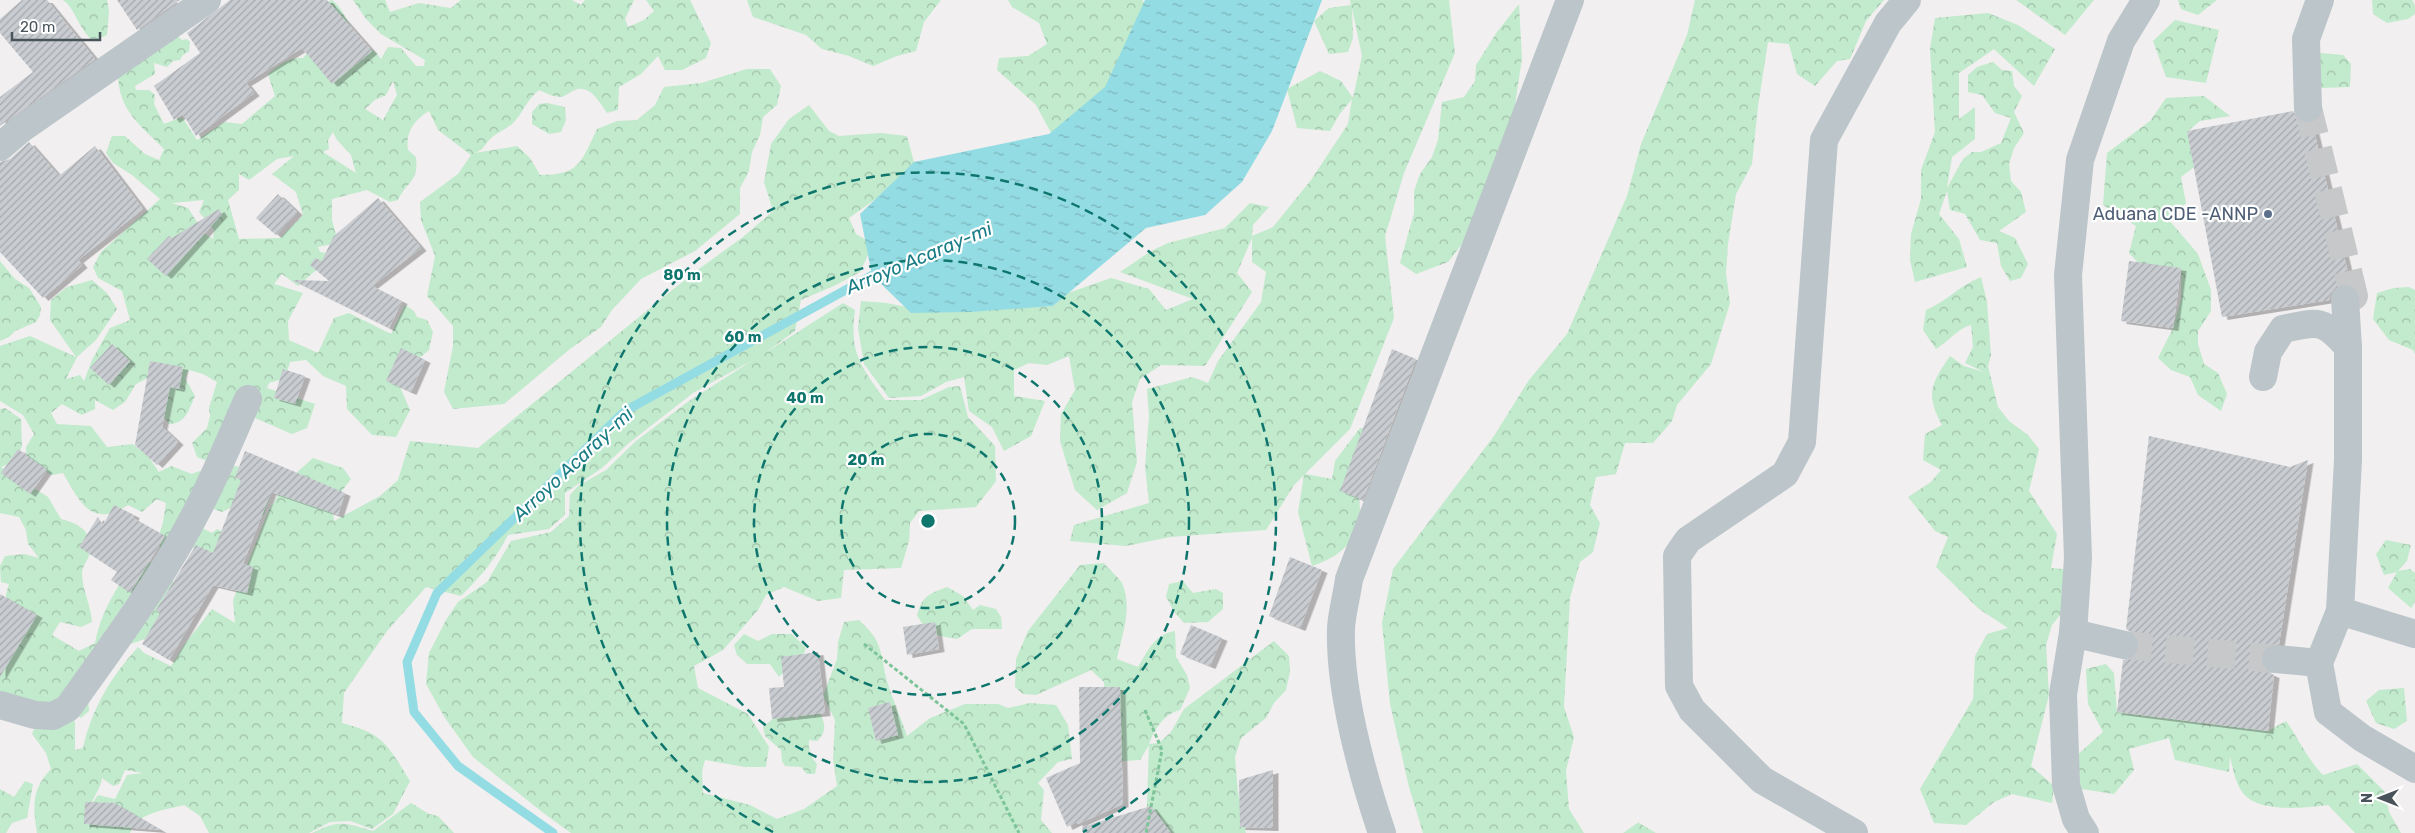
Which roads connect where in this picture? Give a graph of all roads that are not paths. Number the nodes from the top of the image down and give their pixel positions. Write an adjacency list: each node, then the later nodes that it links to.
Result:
1 (207, 0): 7 (street)
2 (1570, 0): 20 (street)
3 (1907, 0): 21 (street)
4 (2146, 0): 13 (street)
5 (2320, 0): 6 (street)
6 (2308, 108)
7 (0, 147)
8 (2345, 299): 9 (street)
9 (2348, 347): 10 (street); 12 (street)
10 (2263, 377)
11 (248, 399): 18 (street)
12 (2340, 611): 14 (street); 17 (street)
13 (2073, 633): 15 (street); 22 (street)
14 (2415, 634)
15 (2124, 645)
16 (2276, 659): 17 (street)
17 (2319, 663): 19 (street)
18 (0, 705)
19 (2415, 769)
20 (1382, 833)
21 (1854, 833)
22 (2085, 833)

